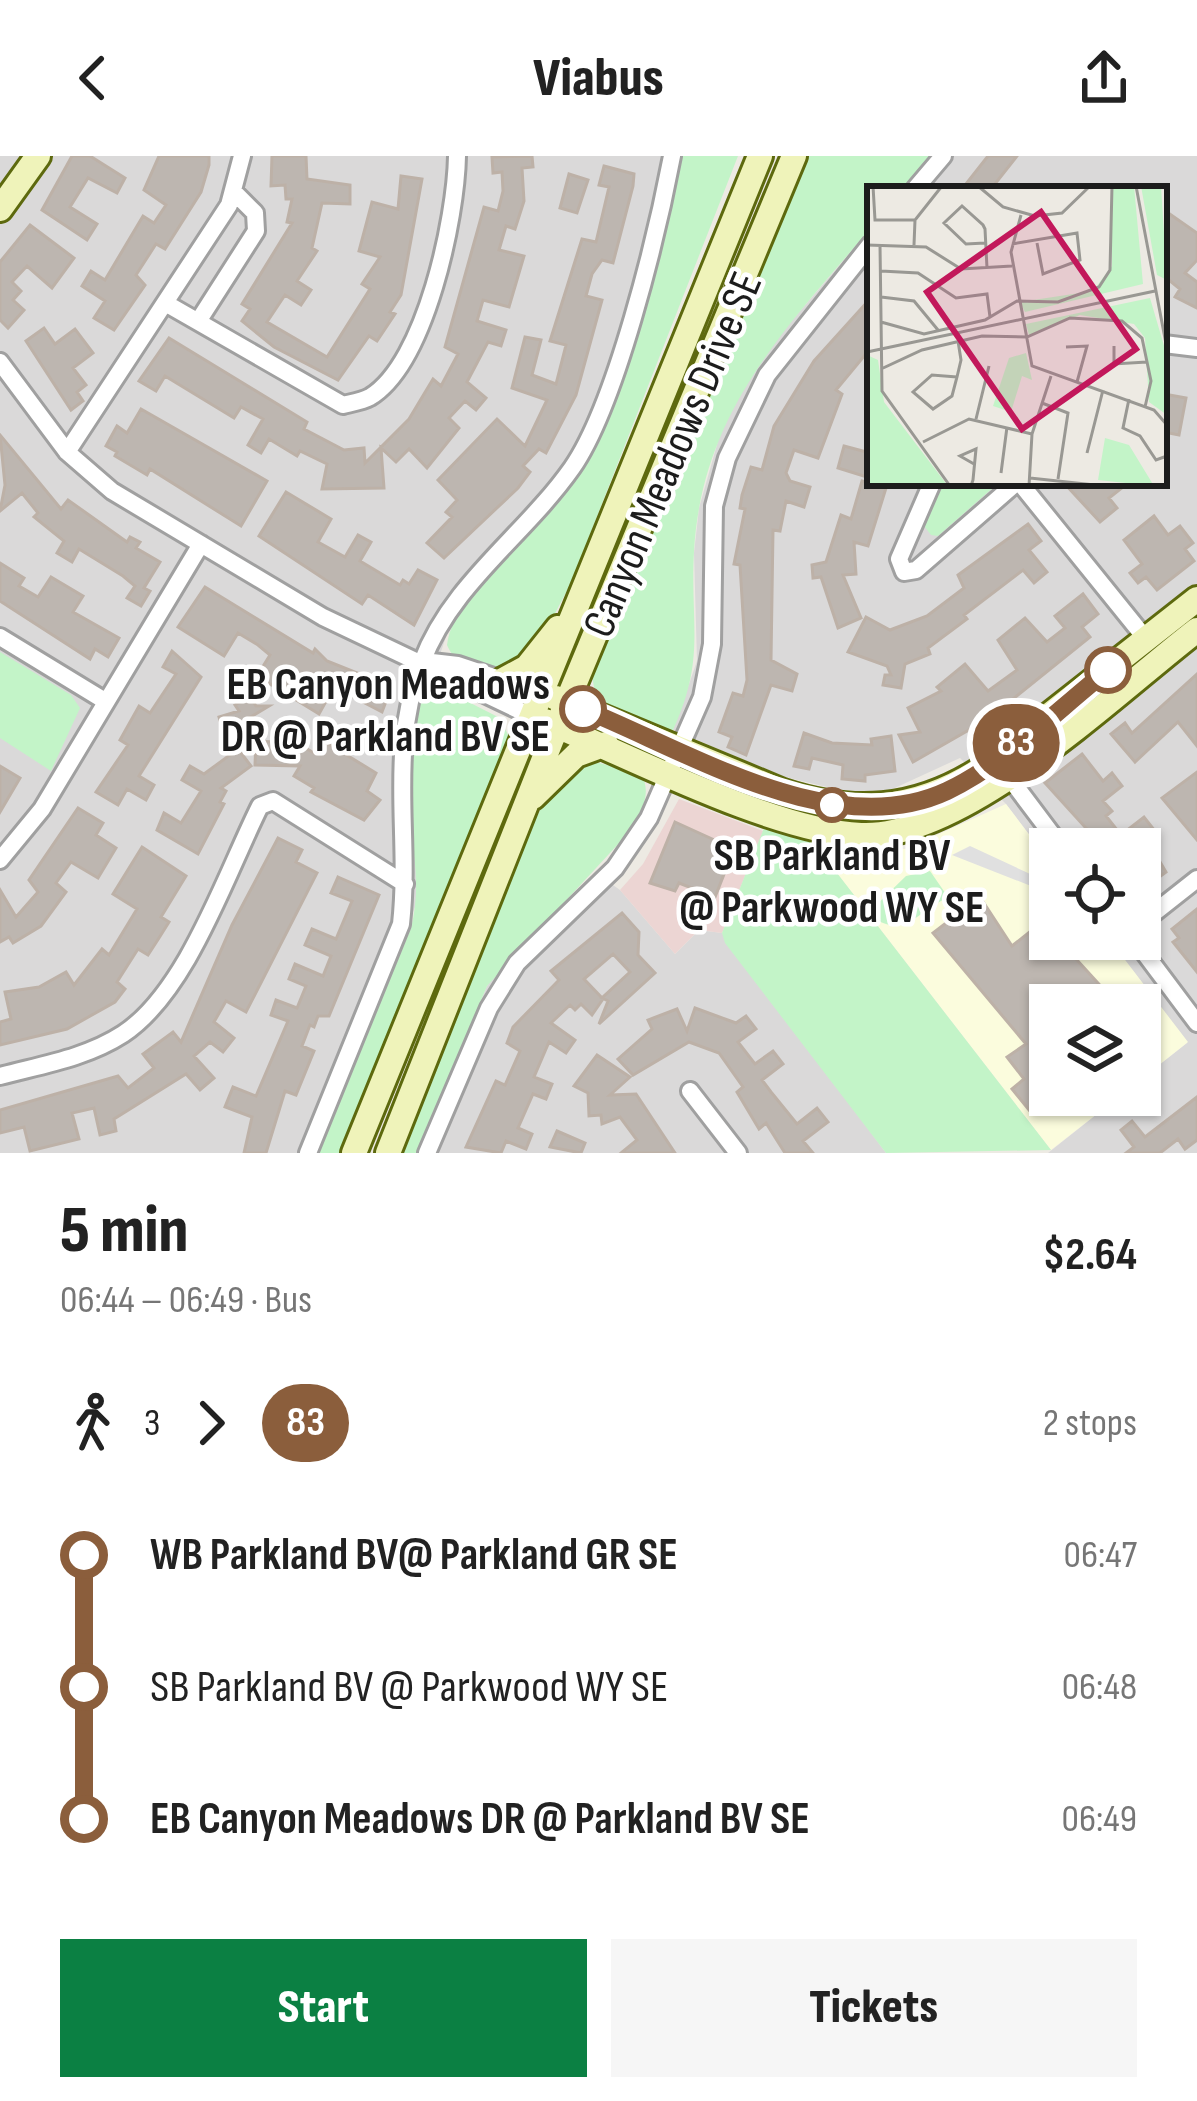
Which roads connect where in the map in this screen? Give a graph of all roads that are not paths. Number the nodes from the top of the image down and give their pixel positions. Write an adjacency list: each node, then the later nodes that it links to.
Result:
1 (38, 156): 10 (main road)
2 (242, 156): 9 (street)
3 (457, 156): 13 (street)
4 (672, 156): 27 (street)
5 (760, 156): 22 (main road, Canyon Meadows Drive SE)
6 (794, 156): 31 (main road, Canyon Meadows Drive SE)
7 (943, 156): 8 (street)
8 (918, 186)
9 (233, 191): 12 (street); 13 (street)
10 (0, 209)
11 (867, 249): 33 (street)
12 (167, 304): 13 (street); 17 (street)
13 (199, 320)
14 (1167, 344): 15 (street)
15 (1197, 348)
16 (0, 362): 17 (street)
17 (68, 452): 21 (street)
18 (931, 486): 19 (street)
19 (1014, 486)
20 (1020, 486): 26 (street)
21 (202, 544): 27 (street); 29 (street)
22 (586, 586): 28 (main road); 30 (main road, Canyon Meadows Drive SE)
23 (1197, 599): 26 (main road)
24 (1197, 630): 34 (main road)
25 (0, 637): 29 (street)
26 (1146, 640): 34 (main road)
27 (422, 661): 28 (street); 30 (street); 42 (street)
28 (503, 680): 30 (street)
29 (105, 701): 40 (street)
30 (536, 704): 31 (main road); 49 (main road, Canyon Meadows Drive SE)
31 (562, 714): 32 (main road); 33 (main road); 37 (main road, Canyon Meadows Drive SE)
32 (606, 744): 35 (main road); 37 (main road)
33 (681, 748): 35 (street); 36 (main road)
34 (1002, 768): 36 (main road); 38 (main road); 39 (street)
35 (670, 774): 38 (main road); 51 (street)
36 (913, 801): 38 (main road)
37 (527, 803): 50 (main road, Canyon Meadows Drive SE)
38 (918, 827)
39 (1047, 828)
40 (0, 860)
41 (1197, 879): 43 (street)
42 (405, 884): 46 (street); 48 (street)
43 (1161, 907)
44 (1150, 960): 45 (street)
45 (1197, 1023)
46 (0, 1076)
47 (690, 1091): 52 (street)
48 (308, 1153)
49 (354, 1153)
50 (388, 1153)
51 (427, 1153)
52 (738, 1153)

